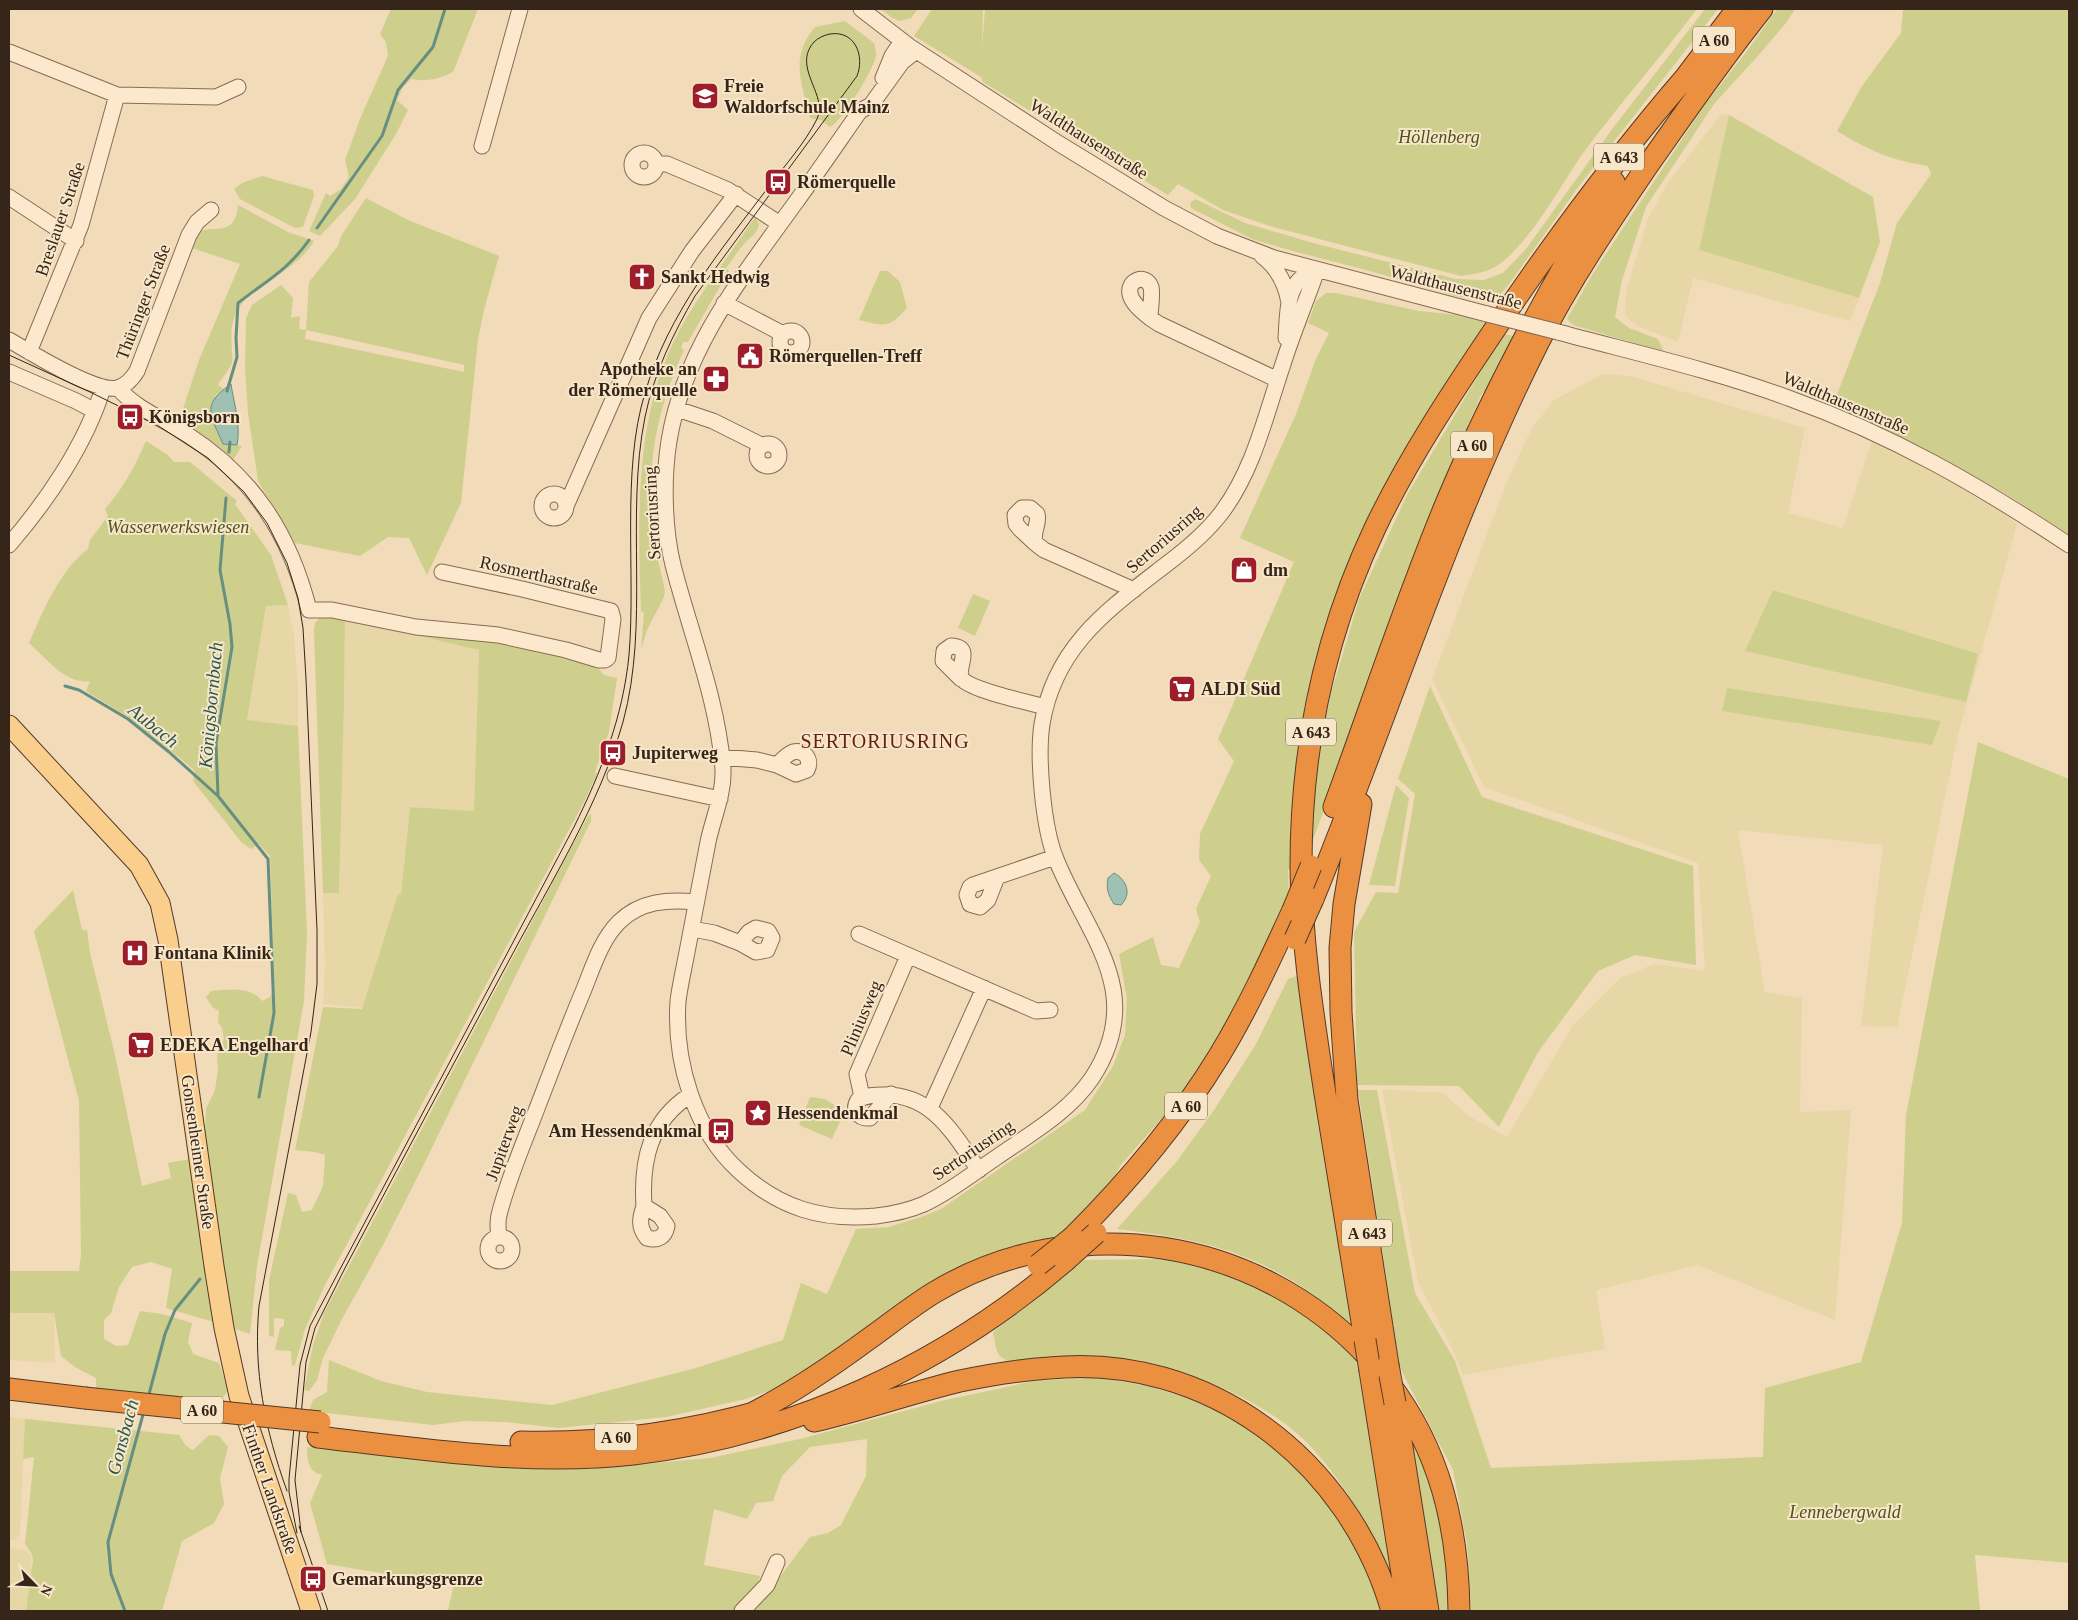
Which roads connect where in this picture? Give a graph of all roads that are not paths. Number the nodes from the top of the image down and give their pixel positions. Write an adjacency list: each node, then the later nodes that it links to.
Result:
1 (520, 9): 12 (street)
2 (861, 9): 5 (street, Waldthausenstraße)
3 (1738, 9): 8 (highway, A 60)
4 (1762, 9): 42 (highway, A 60)
5 (902, 41): 6 (street, Waldthausenstraße); 11 (street, Sertoriusring)
6 (916, 51): 11 (street, Sertoriusring); 19 (street, Waldthausenstraße)
7 (9, 52): 10 (street)
8 (1690, 72): 64 (highway, A 643, bridge); 69 (highway, A 60, bridge)
9 (238, 88): 10 (street)
10 (118, 95): 18 (street, Breslauer Straße)
11 (871, 105): 17 (street, Sertoriusring)
12 (482, 146)
13 (656, 164): 14 (street)
14 (736, 194): 17 (street); 34 (street)
15 (9, 197): 18 (street)
16 (211, 210): 30 (street, Thüringer Straße)
17 (780, 224): 21 (street, Sertoriusring)
18 (76, 240): 26 (street, Breslauer Straße)
19 (1257, 252): 20 (street, Waldthausenstraße); 22 (street, Sertoriusring)
20 (1317, 270): 22 (street, Sertoriusring); 27 (street, Sertoriusring); 37 (street, Waldthausenstraße, bridge)
21 (724, 303): 24 (street); 32 (street, Sertoriusring)
22 (1289, 303): 27 (street, Sertoriusring)
23 (1150, 318): 29 (street)
24 (784, 334)
25 (9, 340): 26 (street)
26 (29, 352): 30 (street)
27 (1284, 359): 29 (street, Sertoriusring)
28 (9, 372): 31 (street)
29 (1278, 380): 39 (street, Sertoriusring)
30 (110, 388): 31 (street, Thüringer Straße); 38 (street, Rosmerthastraße)
31 (93, 410): 36 (street, Thüringer Straße)
32 (677, 410): 33 (street); 44 (street, Sertoriusring)
33 (761, 445)
34 (566, 506)
35 (1035, 543): 39 (street, Sertoriusring)
36 (9, 545)
37 (2069, 545)
38 (442, 572)
39 (1134, 590): 41 (street, Sertoriusring)
40 (961, 679): 41 (street)
41 (1045, 707): 48 (street, Sertoriusring)
42 (1387, 710): 64 (highway, A 643); 71 (highway, A 60, bridge)
43 (9, 725): 66 (main road, Gonsenheimer Straße)
44 (721, 757): 45 (street); 47 (street, Sertoriusring)
45 (777, 765)
46 (616, 776): 47 (street)
47 (720, 799): 50 (street, Sertoriusring)
48 (1055, 857): 49 (street); 61 (street, Sertoriusring)
49 (997, 877)
50 (696, 902): 51 (street, Sertoriusring); 63 (street, Jupiterweg)
51 (692, 928): 53 (street); 58 (street, Sertoriusring)
52 (859, 934): 54 (street)
53 (740, 943)
54 (908, 956): 55 (street); 59 (street, Pliniusweg)
55 (984, 988): 56 (street); 60 (street)
56 (1050, 1010)
57 (892, 1094): 59 (street); 59 (street, Pliniusweg); 60 (street)
58 (690, 1095): 61 (street, Sertoriusring); 62 (street)
59 (862, 1097)
60 (930, 1108): 61 (street)
61 (979, 1170)
62 (644, 1206)
63 (499, 1237)
64 (1379, 1368): 76 (highway, A 643); 77 (highway, A 643, bridge)
65 (9, 1389): 68 (highway, A 60)
66 (239, 1396): 73 (main road, Finther Landstraße)
67 (9, 1403): 68 (highway, A 60)
68 (85, 1404): 70 (highway, A 60)
69 (752, 1413): 70 (highway, A 60); 78 (highway)
70 (319, 1429): 71 (highway, A 60)
71 (737, 1434): 75 (highway)
72 (777, 1562): 74 (street)
73 (312, 1611)
74 (742, 1611)
75 (1392, 1611)
76 (1408, 1611)
77 (1428, 1611)
78 (1458, 1611)

